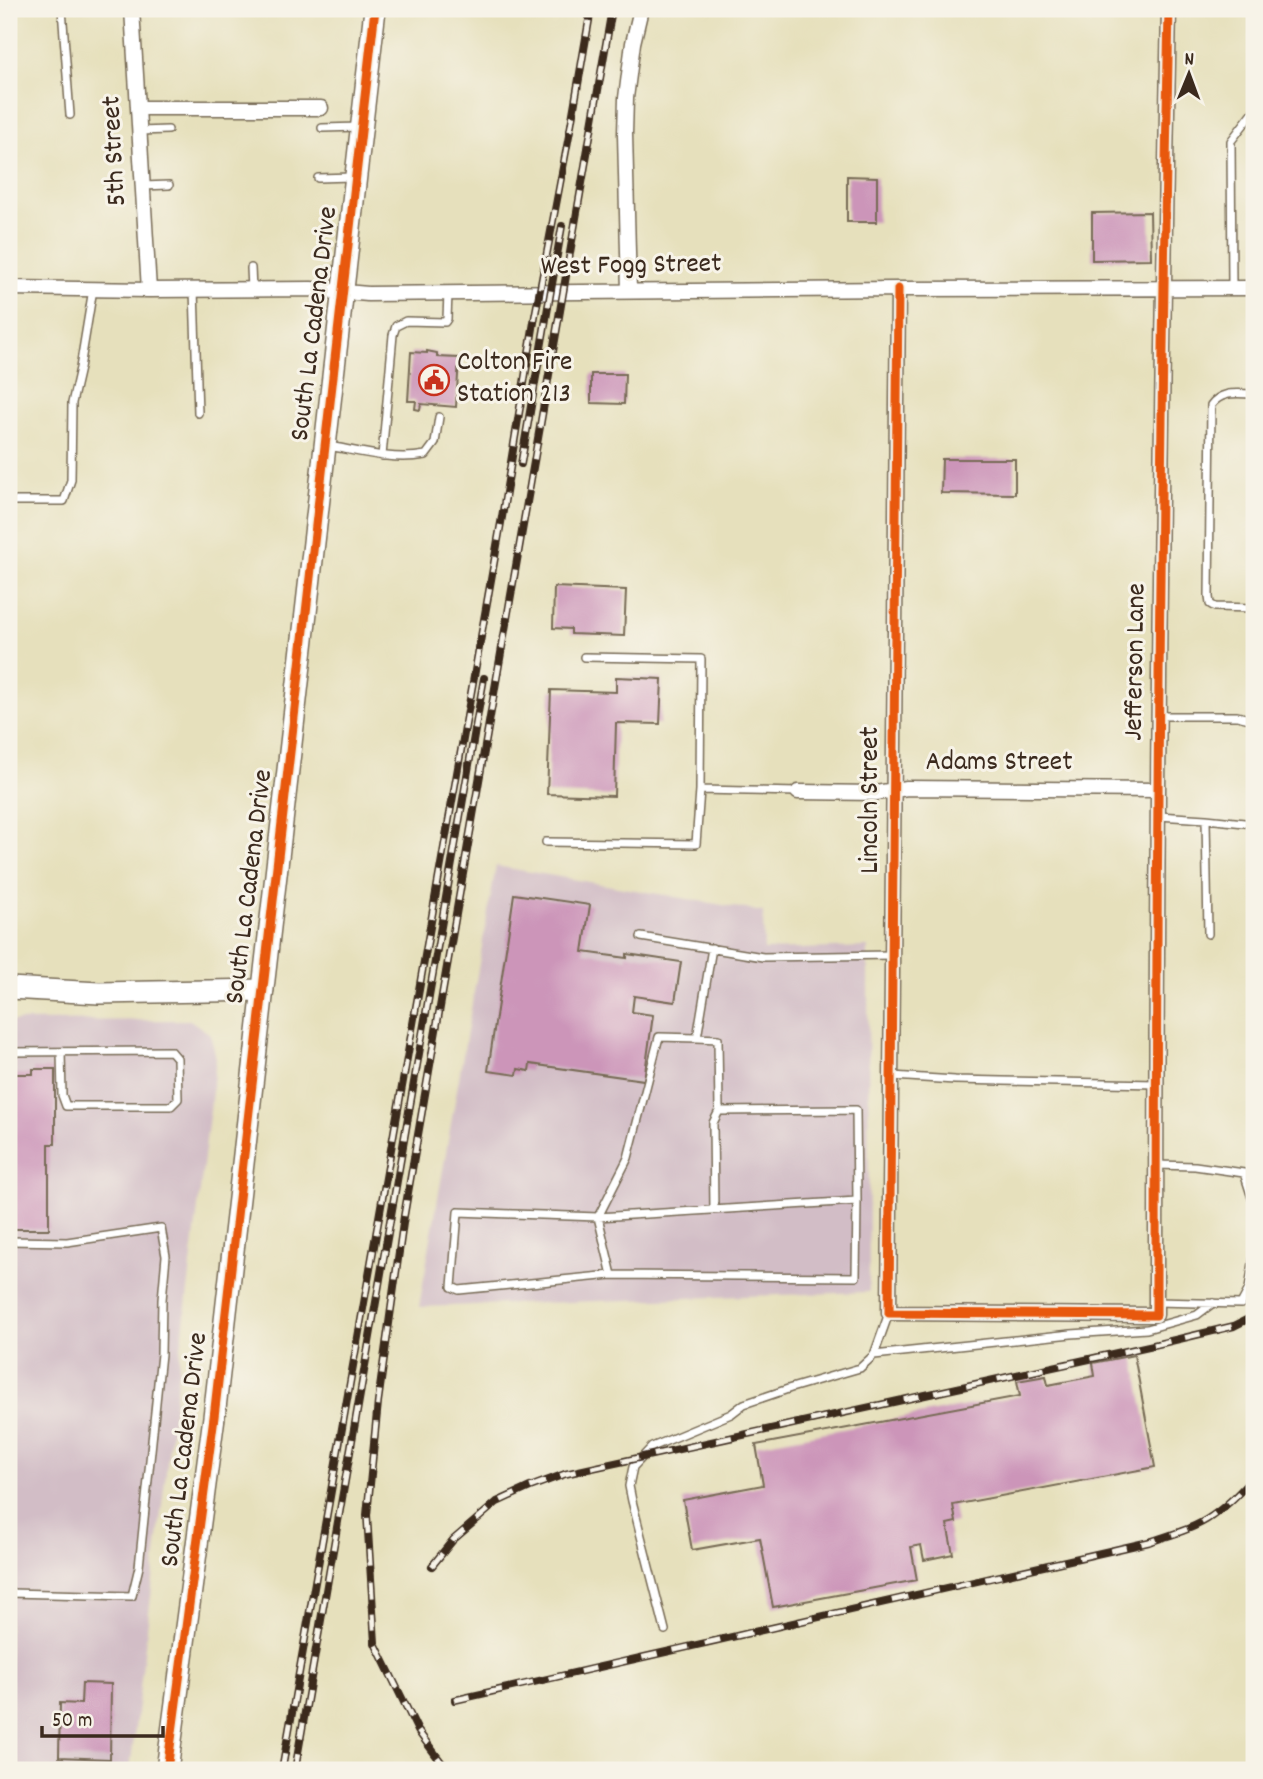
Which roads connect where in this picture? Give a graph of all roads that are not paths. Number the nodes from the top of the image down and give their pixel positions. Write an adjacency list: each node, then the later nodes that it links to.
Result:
1 (62, 9): 9 (lane)
2 (132, 9): 6 (street, 5th Street)
3 (375, 9): 10 (main road, South La Cadena Drive)
4 (641, 9): 29 (street)
5 (1168, 9): 20 (street, Jefferson Lane)
6 (138, 108): 7 (street); 13 (street, 5th Street)
7 (321, 108)
8 (1254, 111): 21 (lane)
9 (70, 115)
10 (361, 127): 11 (lane); 14 (main road, South La Cadena Drive)
11 (322, 128)
12 (168, 130): 13 (lane)
13 (140, 131): 17 (street, 5th Street)
14 (356, 177): 15 (lane); 28 (main road, South La Cadena Drive)
15 (318, 178)
16 (169, 185): 17 (lane)
17 (143, 186): 26 (street, 5th Street)
18 (251, 268): 24 (lane)
19 (9, 288): 23 (street, West Fogg Street)
20 (1163, 288): 21 (street, West Fogg Street); 25 (street, West Fogg Street); 39 (street, Jefferson Lane)
21 (1232, 288): 22 (street, West Fogg Street)
22 (1254, 288)
23 (93, 289): 26 (street, West Fogg Street); 36 (lane)
24 (252, 289): 27 (street, West Fogg Street); 28 (street, West Fogg Street)
25 (898, 289): 29 (street, West Fogg Street); 42 (street, Lincoln Street)
26 (149, 290): 27 (street, West Fogg Street)
27 (194, 290): 32 (lane)
28 (342, 291): 30 (street, West Fogg Street); 34 (main road, South La Cadena Drive)
29 (629, 291): 30 (street, West Fogg Street)
30 (448, 293): 35 (lane)
31 (1254, 394): 37 (lane)
32 (198, 412)
33 (439, 417): 35 (lane)
34 (325, 445): 35 (lane); 54 (main road, South La Cadena Drive)
35 (382, 456)
36 (9, 501)
37 (1254, 608)
38 (584, 657): 41 (lane)
39 (1159, 716): 40 (lane); 43 (street, Jefferson Lane)
40 (1254, 720)
41 (700, 790): 44 (lane); 48 (lane)
42 (895, 790): 43 (street, Adams Street); 44 (street, Adams Street); 52 (street, Lincoln Street)
43 (1158, 790): 45 (street, Jefferson Lane)
44 (798, 792)
45 (1158, 816): 46 (lane); 59 (street, Jefferson Lane)
46 (1206, 819): 47 (lane); 49 (lane)
47 (1254, 824)
48 (546, 842)
49 (1208, 934)
50 (642, 937): 51 (lane)
51 (712, 948): 52 (lane); 55 (lane)
52 (893, 955): 58 (street, Lincoln Street)
53 (9, 988): 54 (main road)
54 (263, 990): 77 (main road, South La Cadena Drive)
55 (696, 1038): 60 (lane); 65 (lane)
56 (9, 1052): 57 (lane)
57 (61, 1052): 57 (lane)
58 (892, 1076): 59 (lane); 73 (street, Lincoln Street)
59 (1157, 1084): 61 (street, Jefferson Lane)
60 (719, 1111): 62 (lane); 64 (lane)
61 (1156, 1165): 63 (lane); 72 (street, Jefferson Lane)
62 (857, 1200): 64 (lane); 68 (lane)
63 (1254, 1204)
64 (714, 1210): 65 (lane)
65 (598, 1217): 68 (lane); 68 (lane)
66 (9, 1241): 75 (lane)
67 (1254, 1257): 71 (lane)
68 (612, 1275)
69 (1254, 1296): 71 (lane)
70 (1213, 1303): 71 (lane); 72 (lane); 74 (lane)
71 (1241, 1304)
72 (1156, 1308): 73 (street)
73 (890, 1312): 74 (lane)
74 (874, 1355): 76 (lane)
75 (9, 1593)
76 (665, 1630)
77 (167, 1770)

